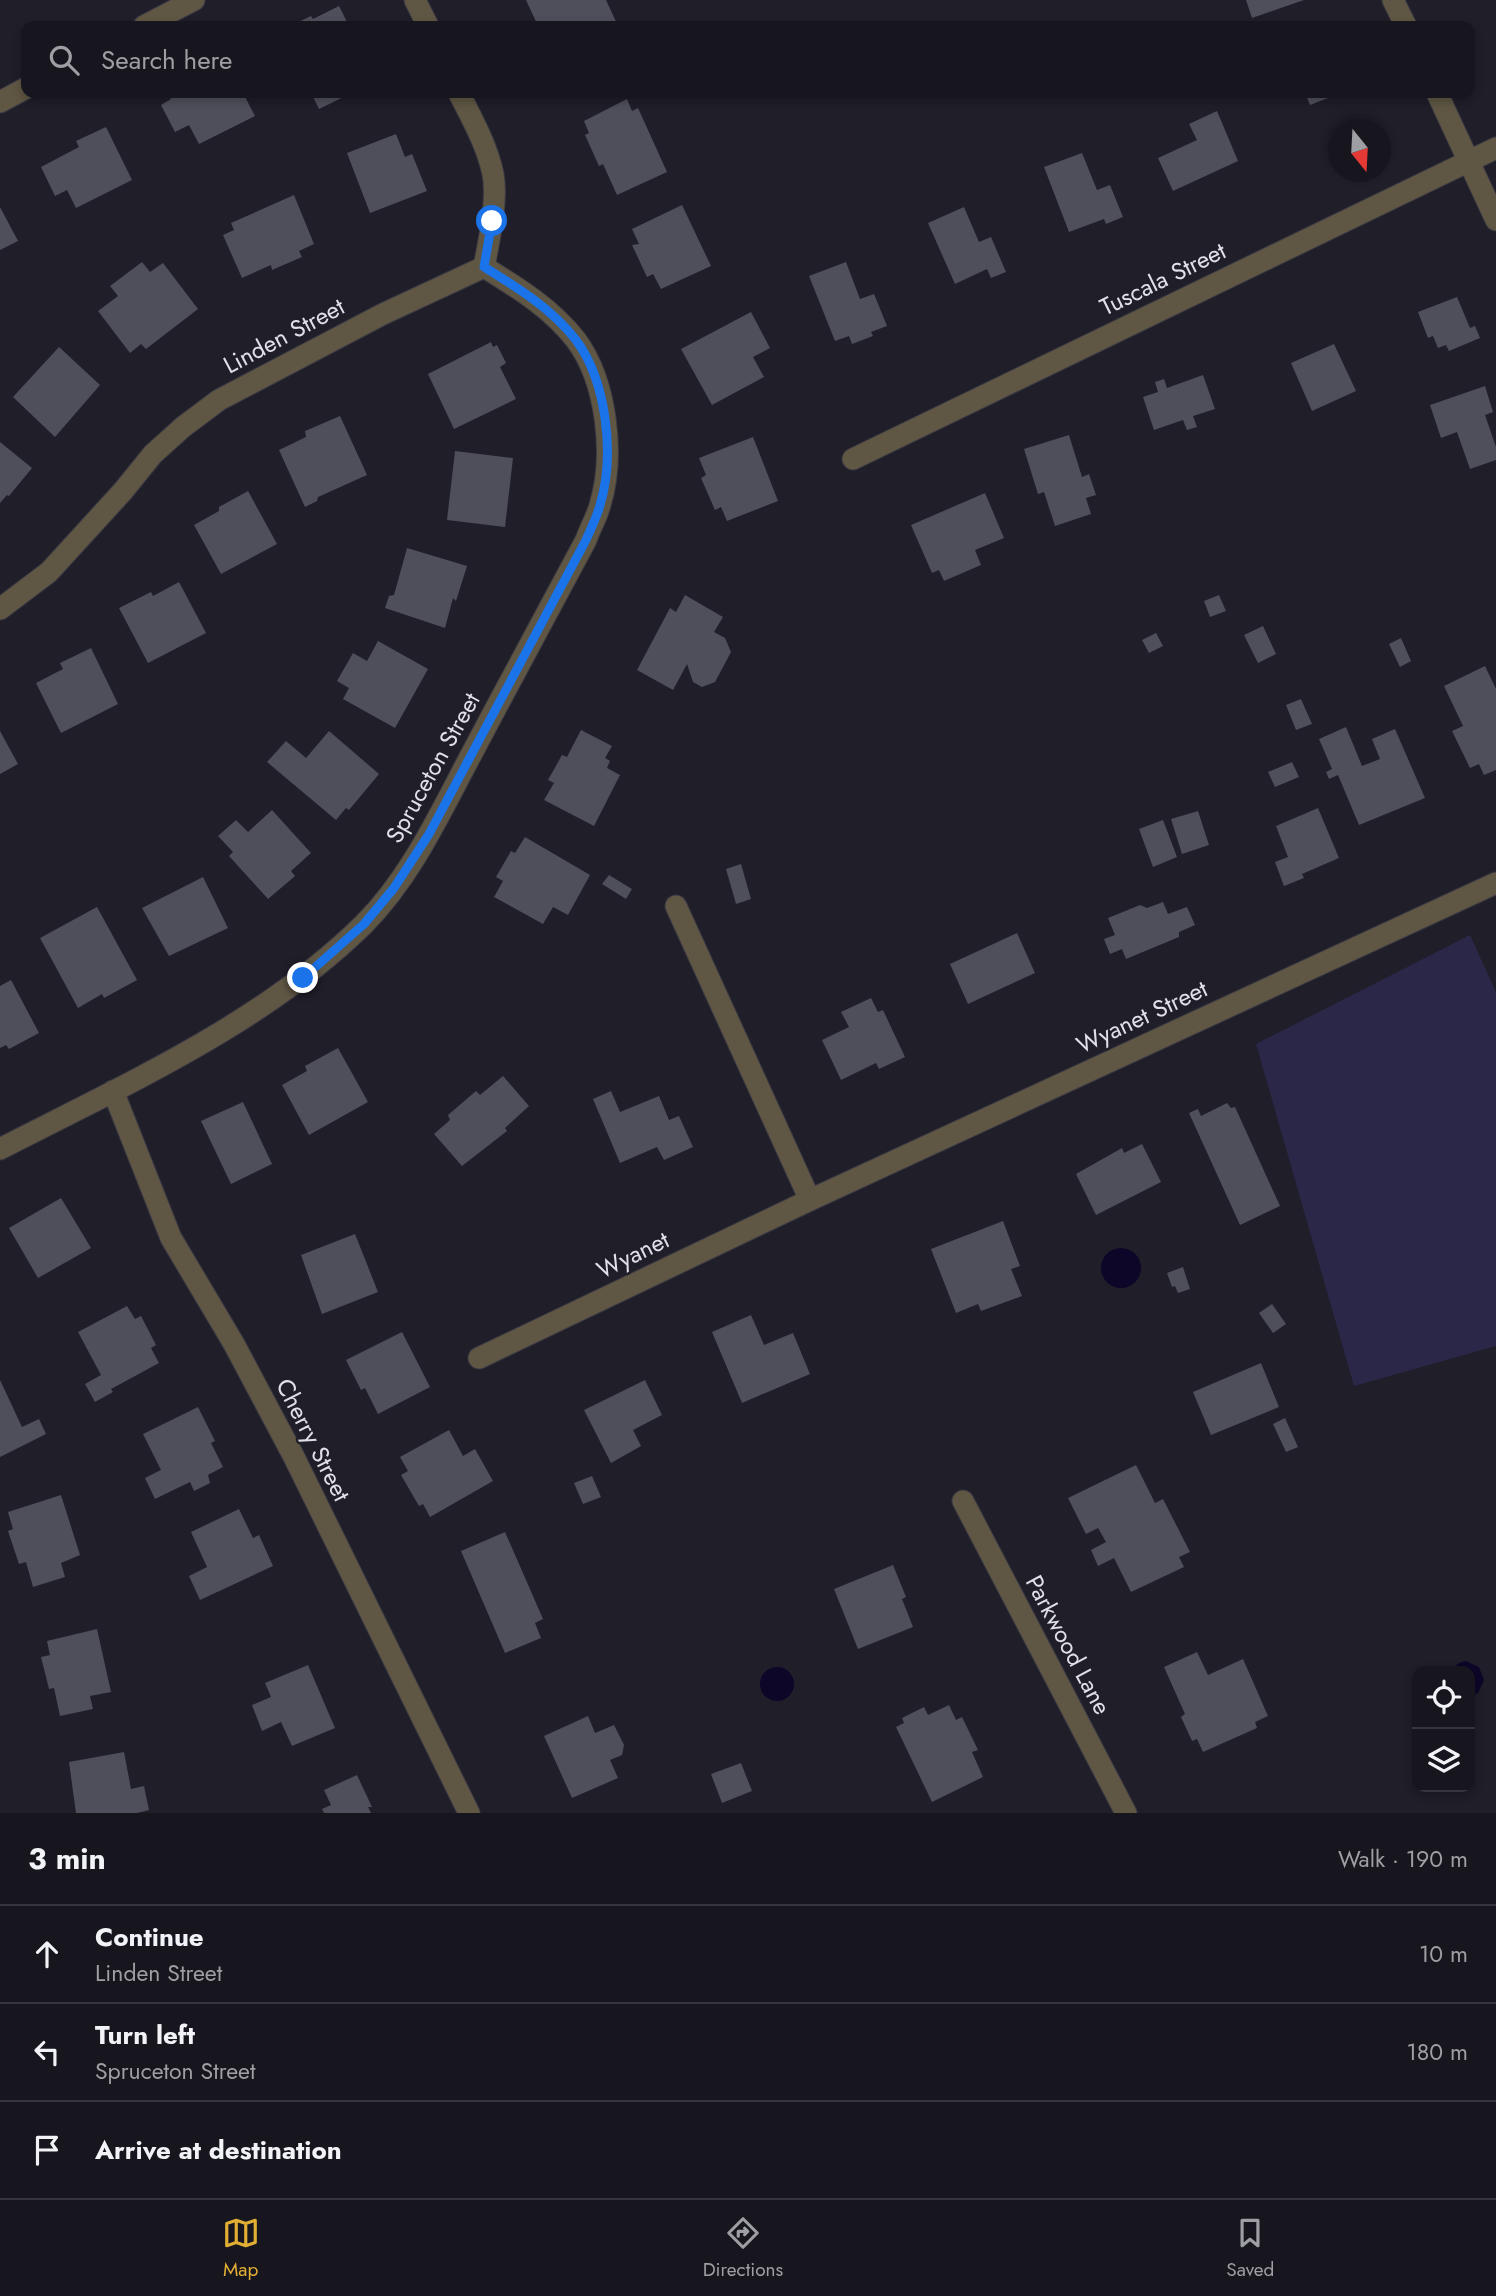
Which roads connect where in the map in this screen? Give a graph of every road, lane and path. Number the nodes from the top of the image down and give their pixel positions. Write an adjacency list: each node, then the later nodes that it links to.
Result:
1 (194, 0): 4 (street)
2 (415, 0): 5 (street)
3 (1393, 0): 6 (street)
4 (154, 21)
5 (426, 21)
6 (1404, 21)
7 (21, 91): 10 (street)
8 (461, 98): 14 (street)
9 (1439, 98): 12 (street)
10 (0, 102)
11 (1496, 148): 12 (street, Tuscala Street)
12 (1469, 160): 13 (street); 15 (street, Tuscala Street)
13 (1496, 220)
14 (484, 267): 16 (street, Linden Street); 19 (street, Spruceton Street)
15 (853, 458)
16 (0, 609)
17 (1496, 883): 21 (street, Wyanet Street)
18 (676, 906): 21 (street)
19 (113, 1091): 20 (street, Spruceton Street); 24 (street, Cherry Street)
20 (0, 1149)
21 (810, 1199): 22 (street, Wyanet)
22 (479, 1358)
23 (963, 1501): 25 (street, Parkwood Lane)
24 (469, 1813)
25 (1126, 1813)

